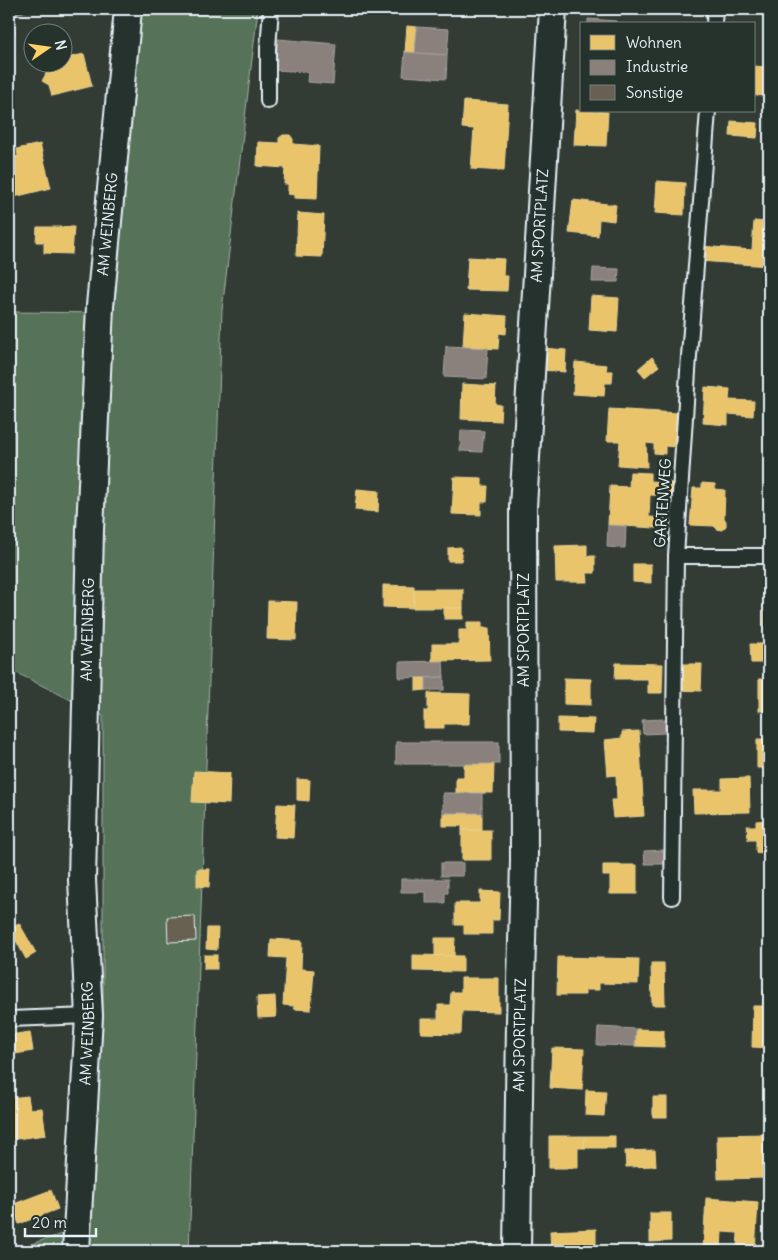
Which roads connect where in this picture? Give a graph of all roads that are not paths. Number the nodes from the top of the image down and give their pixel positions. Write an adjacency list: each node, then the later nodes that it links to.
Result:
1 (128, 9): 11 (street, AM WEINBERG)
2 (271, 9): 6 (lane)
3 (553, 9): 14 (street, AM SPORTPLATZ)
4 (715, 9): 5 (lane)
5 (714, 22)
6 (268, 101)
7 (708, 112): 8 (lane, GARTENWEG)
8 (676, 556): 9 (lane); 10 (lane, GARTENWEG)
9 (769, 556)
10 (672, 897)
11 (89, 1016): 12 (lane); 13 (street, AM WEINBERG)
12 (9, 1019)
13 (76, 1251)
14 (517, 1251)

